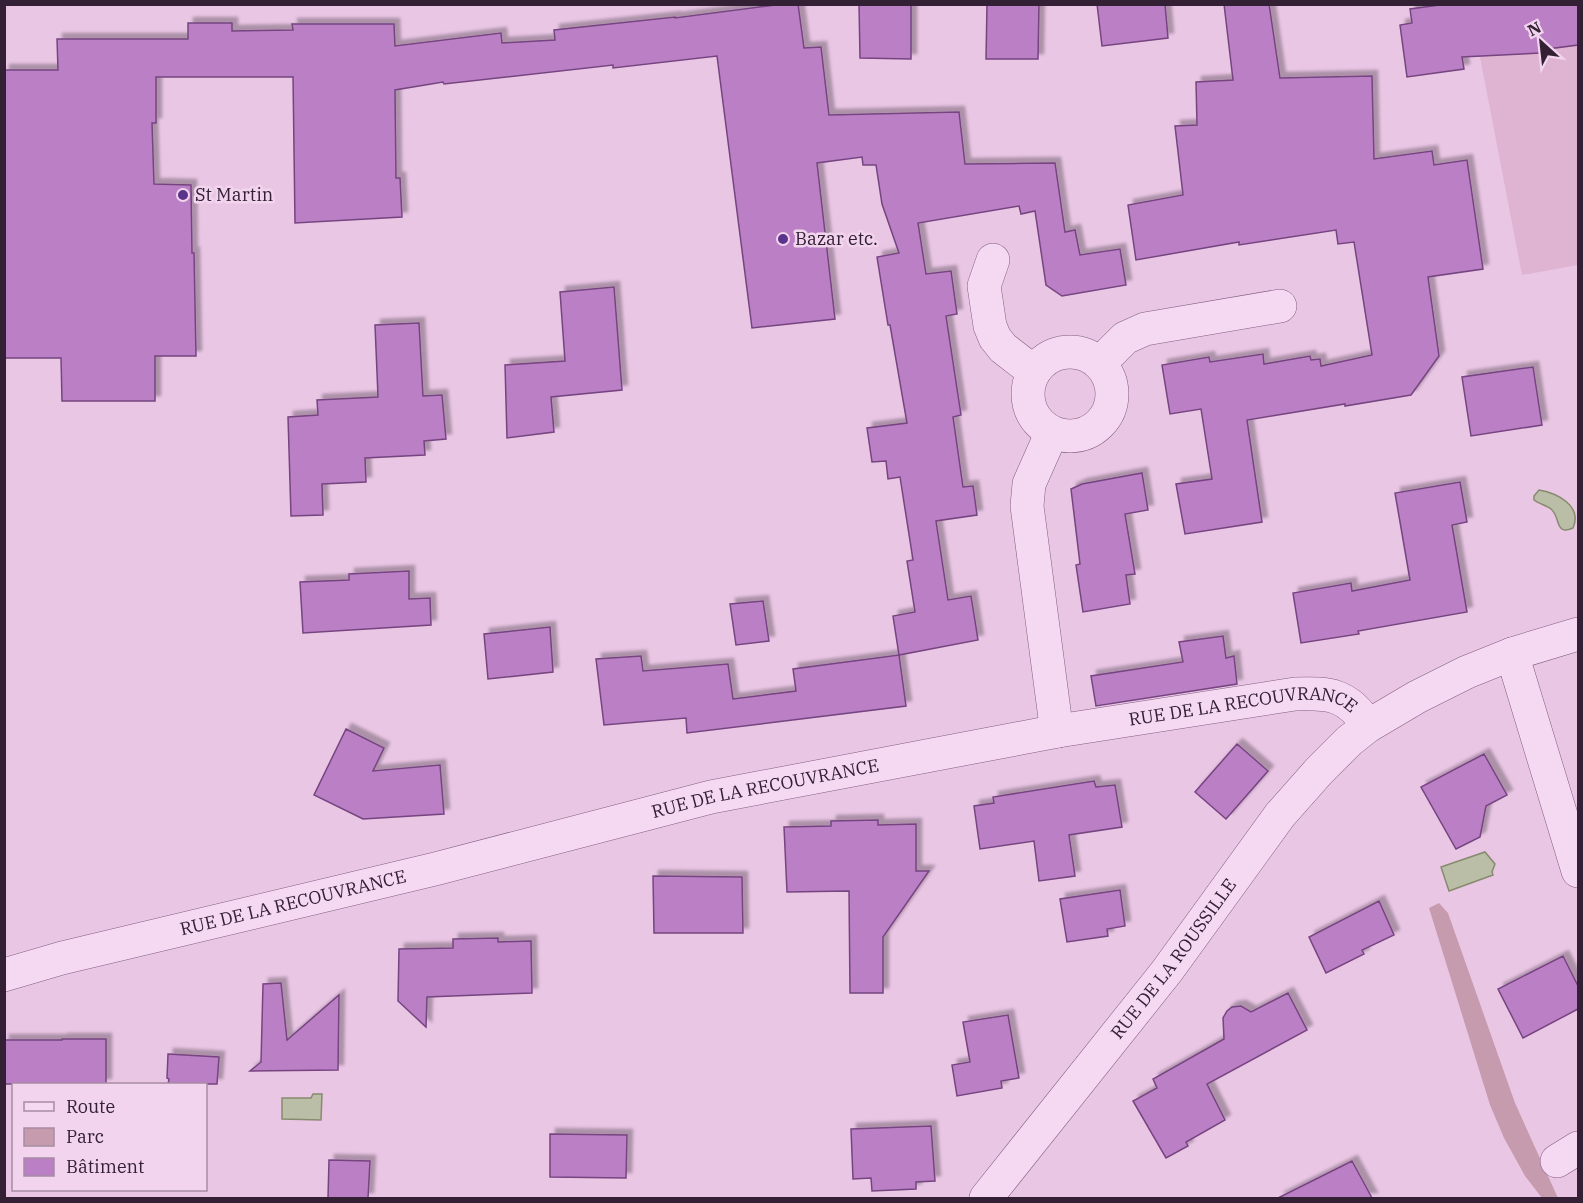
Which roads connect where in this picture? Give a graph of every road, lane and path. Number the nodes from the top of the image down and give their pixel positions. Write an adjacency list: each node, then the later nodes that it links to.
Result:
1 (993, 260): 4 (street)
2 (1280, 306): 3 (street)
3 (1100, 364): 4 (street); 5 (street)
4 (1034, 372): 5 (street)
5 (1052, 432): 9 (street)
6 (1578, 634): 7 (street, RUE DE LA RECOUVRANCE)
7 (1512, 654): 8 (street, RUE DE LA RECOUVRANCE); 10 (street)
8 (1368, 726): 9 (street, RUE DE LA RECOUVRANCE); 12 (street, RUE DE LA ROUSSILLE)
9 (1058, 731): 11 (street, RUE DE LA RECOUVRANCE)
10 (1578, 871)
11 (4, 975)
12 (986, 1198)

